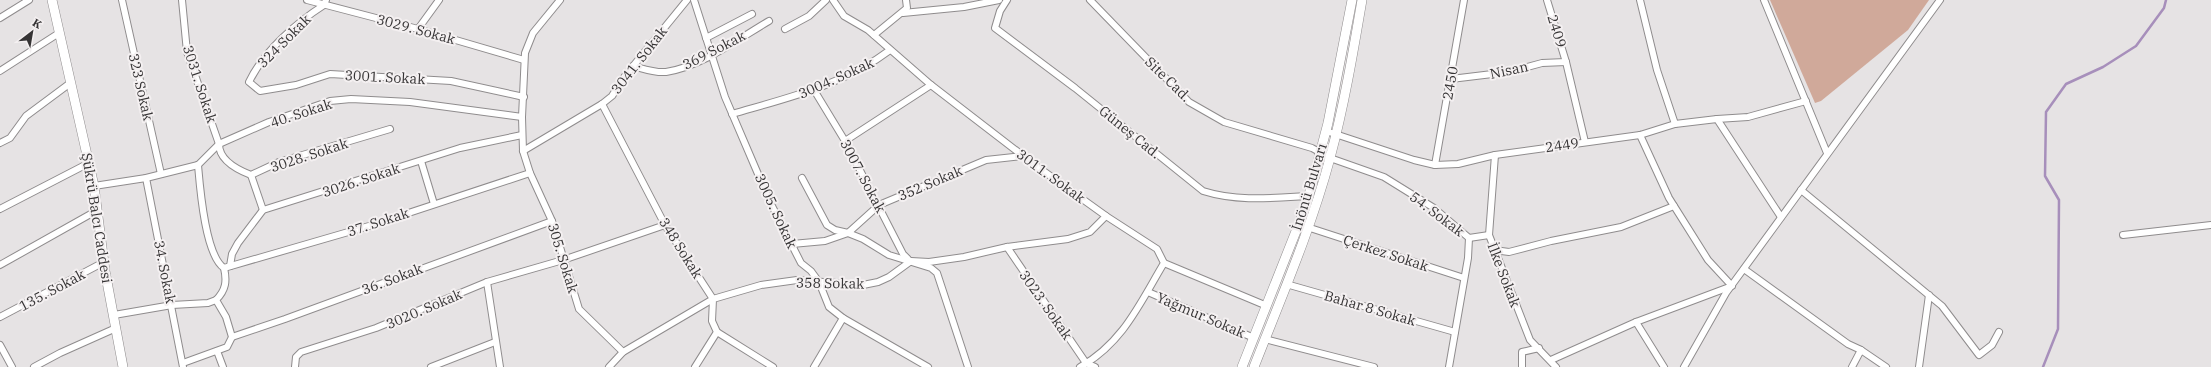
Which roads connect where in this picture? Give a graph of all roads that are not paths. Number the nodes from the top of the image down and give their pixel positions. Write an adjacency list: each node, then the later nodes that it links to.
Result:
1 (29, 0): 26 (street)
2 (52, 0): 30 (main road, Şükrü Balcı Caddesi)
3 (122, 0): 70 (street, 323 Sokak)
4 (182, 0): 58 (street, 3031. Sokak)
5 (307, 0): 23 (street, 3029. Sokak)
6 (439, 0): 28 (street)
7 (560, 0): 35 (street, 305. Sokak)
8 (687, 0): 37 (street, 3041. Sokak)
9 (694, 0): 32 (street, 3005. Sokak)
10 (826, 0): 29 (street)
11 (833, 0): 31 (street, 3011. Sokak)
12 (906, 0): 24 (street)
13 (999, 0): 24 (street)
14 (1007, 0): 76 (street, Güneş Cad.)
15 (1090, 0): 60 (street, Site Cad.)
16 (1352, 0): 52 (main road, İnönü Bulvarı)
17 (1362, 0): 52 (main road, İnönü Bulvarı)
18 (1464, 0): 39 (street, 2450)
19 (1547, 0): 36 (street, 2409)
20 (1640, 0): 50 (street)
21 (1764, 0): 45 (street)
22 (1940, 0): 61 (street)
23 (325, 2): 28 (street, 3029. Sokak); 40 (street, 324 Sokak)
24 (902, 13): 31 (street)
25 (752, 14): 32 (street)
26 (0, 18)
27 (769, 21): 34 (street, 369 Sokak)
28 (418, 29): 35 (street, 3029. Sokak)
29 (785, 30)
30 (59, 33): 38 (street); 41 (main road, Şükrü Balcı Caddesi)
31 (874, 35): 33 (street, 3011. Sokak)
32 (706, 38): 34 (street, 3005. Sokak)
33 (890, 50): 42 (street, 3011. Sokak); 43 (street, 3004. Sokak)
34 (711, 54): 37 (street, 369 Sokak); 47 (street, 3005. Sokak)
35 (524, 60): 44 (street, 305. Sokak)
36 (1566, 62): 39 (street, Nisan); 56 (street, 2409)
37 (633, 66): 46 (street, 3041. Sokak)
38 (0, 71)
39 (1451, 79): 68 (street, 2450)
40 (249, 82): 44 (street, 3001. Sokak)
41 (70, 84): 57 (street); 66 (main road, Şükrü Balcı Caddesi)
42 (931, 84): 55 (street); 63 (street, 3011. Sokak)
43 (814, 90): 47 (street, 3004. Sokak); 55 (street, 3007. Sokak)
44 (524, 97): 48 (street, 305. Sokak)
45 (1806, 101): 49 (street, 2449); 61 (street)
46 (602, 104): 59 (street, 3041. Sokak); 86 (street, 348 Sokak)
47 (732, 114): 93 (street, 3005. Sokak)
48 (522, 117): 53 (street, 305. Sokak); 58 (street, 40. Sokak)
49 (1717, 119): 50 (street, 2449); 84 (street)
50 (1675, 124): 54 (street, 2449)
51 (390, 129): 71 (street, 3028. Sokak)
52 (1330, 132): 60 (main road, İnönü Bulvarı); 64 (main road, İnönü Bulvarı); 68 (street, 2449)
53 (522, 135): 59 (street, 305. Sokak); 65 (street, 3026. Sokak)
54 (1640, 135): 56 (street, 2449); 79 (street)
55 (845, 141): 78 (street, 3007. Sokak)
56 (1585, 142): 62 (street, 2449)
57 (0, 143)
58 (219, 144): 67 (street, 40. Sokak); 71 (street)
59 (524, 151): 69 (street, 305. Sokak)
60 (1321, 151): 64 (street, Site Cad.); 76 (main road, İnönü Bulvarı)
61 (1827, 153): 75 (street)
62 (1495, 155): 68 (street, 2449); 90 (street, İlke Sokak)
63 (1023, 156): 78 (street, 352 Sokak); 83 (street, 3011. Sokak)
64 (1330, 158): 88 (main road, İnönü Bulvarı); 92 (street, 54. Sokak)
65 (421, 161): 77 (street); 81 (street, 3026. Sokak)
66 (89, 163): 74 (main road, Şükrü Balcı Caddesi); 80 (street)
67 (198, 165): 70 (street); 101 (street)
68 (1435, 165)
69 (530, 173): 77 (street, 37. Sokak); 85 (street, 305. Sokak)
70 (161, 174): 72 (street)
71 (251, 175): 81 (street)
72 (146, 178): 74 (street); 112 (street, 34. Sokak)
73 (802, 178): 89 (street)
74 (94, 186): 82 (main road, Şükrü Balcı Caddesi)
75 (1801, 190): 84 (street); 109 (street)
76 (1308, 196): 113 (main road, İnönü Bulvarı)
77 (434, 204): 101 (street, 37. Sokak)
78 (879, 205): 89 (street, 352 Sokak); 97 (street, 3007. Sokak)
79 (1674, 206): 95 (street); 107 (street)
80 (0, 209)
81 (263, 210): 101 (street)
82 (96, 211): 98 (main road, Şükrü Balcı Caddesi); 100 (street)
83 (1106, 216): 94 (street); 99 (street, 3011. Sokak)
84 (1781, 217): 102 (street)
85 (552, 221): 96 (street, 305. Sokak); 122 (street, 36. Sokak)
86 (665, 225): 96 (street, 3020. Sokak); 110 (street, 348 Sokak)
87 (2211, 225): 91 (street)
88 (1307, 228): 103 (street, Çerkez Sokak); 106 (main road, İnönü Bulvarı)
89 (848, 232): 93 (street); 97 (street)
90 (1489, 235): 92 (street); 95 (street, İlke Sokak)
91 (2123, 235)
92 (1469, 238): 103 (street, 54. Sokak)
93 (792, 244): 105 (street, 3005. Sokak)
94 (1007, 247): 97 (street); 132 (street, 3023. Sokak)
95 (1494, 250): 127 (street, İlke Sokak)
96 (563, 260): 104 (street, 3020. Sokak); 130 (street, 305. Sokak)
97 (911, 261): 105 (street, 358 Sokak); 146 (street)
98 (104, 262): 114 (main road, Şükrü Balcı Caddesi); 115 (street, 135. Sokak)
99 (1164, 263): 108 (street); 113 (street)
100 (0, 265)
101 (227, 267): 111 (street)
102 (1744, 269): 107 (street); 128 (street)
103 (1464, 278): 120 (street, 54. Sokak)
104 (488, 282): 125 (street); 139 (street, 3020. Sokak)
105 (819, 282): 110 (street, 358 Sokak); 116 (street, 3005. Sokak)
106 (1286, 284): 120 (street, Bahar 8 Sokak); 124 (main road, İnönü Bulvarı)
107 (1732, 286): 117 (street); 156 (street)
108 (1148, 292): 123 (street, Yağmur Sokak); 132 (street)
109 (1928, 295): 121 (street); 159 (street)
110 (713, 299): 119 (street); 130 (street)
111 (216, 300): 112 (street); 122 (street)
112 (172, 305): 114 (street); 133 (street, 34. Sokak)
113 (1267, 306): 123 (main road, İnönü Bulvarı)
114 (114, 315): 118 (main road, Şükrü Balcı Caddesi)
115 (0, 317)
116 (843, 318): 134 (street, 3005. Sokak); 145 (street)
117 (1636, 322): 131 (street); 155 (street)
118 (116, 328): 136 (street); 137 (main road, Şükrü Balcı Caddesi)
119 (717, 332): 143 (street); 144 (street)
120 (1455, 332): 152 (street, 54. Sokak)
121 (1999, 332)
122 (232, 337): 129 (street)
123 (1254, 338): 149 (main road, İnönü Bulvarı)
124 (1265, 339): 150 (main road, İnönü Bulvarı); 151 (street)
125 (495, 342): 140 (street); 141 (street)
126 (0, 345): 135 (street)
127 (1539, 348): 131 (street, İlke Sokak); 153 (street)
128 (1861, 350): 157 (street); 158 (street)
129 (217, 351): 133 (street); 138 (street)
130 (623, 352): 142 (street)
131 (1551, 360): 154 (street, İlke Sokak)
132 (1086, 363): 147 (street); 148 (street)
133 (183, 365)
134 (925, 366)
135 (12, 367)
136 (34, 367)
137 (123, 367)
138 (223, 367)
139 (296, 367)
140 (431, 367)
141 (500, 367)
142 (610, 367)
143 (695, 367)
144 (773, 367)
145 (814, 367)
146 (968, 367)
147 (1080, 367)
148 (1095, 367)
149 (1242, 367)
150 (1254, 367)
151 (1374, 367)
152 (1449, 367)
153 (1522, 367)
154 (1556, 367)
155 (1664, 367)
156 (1684, 367)
157 (1852, 367)
158 (1886, 367)
159 (1919, 367)

